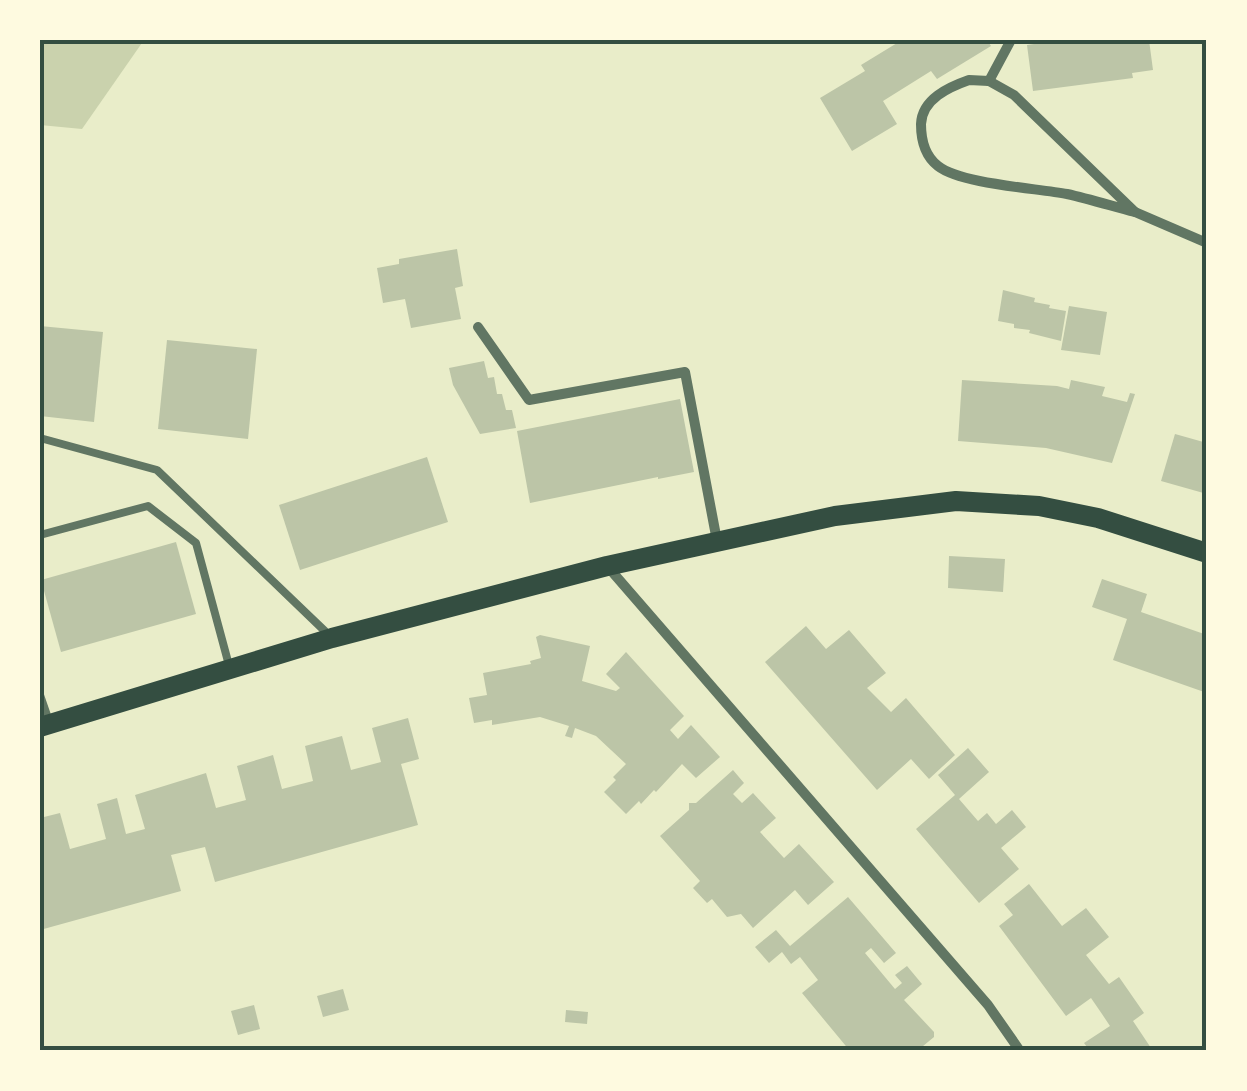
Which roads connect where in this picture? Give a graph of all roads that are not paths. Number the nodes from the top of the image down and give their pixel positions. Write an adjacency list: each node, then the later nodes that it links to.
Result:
1 (1011, 40): 2 (street)
2 (989, 81): 3 (street); 3 (street)
3 (1135, 212): 4 (street)
4 (1207, 242)
5 (478, 327): 8 (street)
6 (40, 438): 11 (lane)
7 (40, 535): 12 (lane)
8 (718, 541): 9 (main road); 10 (main road)
9 (1207, 554)
10 (607, 566): 11 (main road); 15 (street)
11 (332, 638): 12 (main road)
12 (230, 669): 14 (main road)
13 (40, 695): 14 (lane)
14 (45, 726)
15 (1020, 1051)

